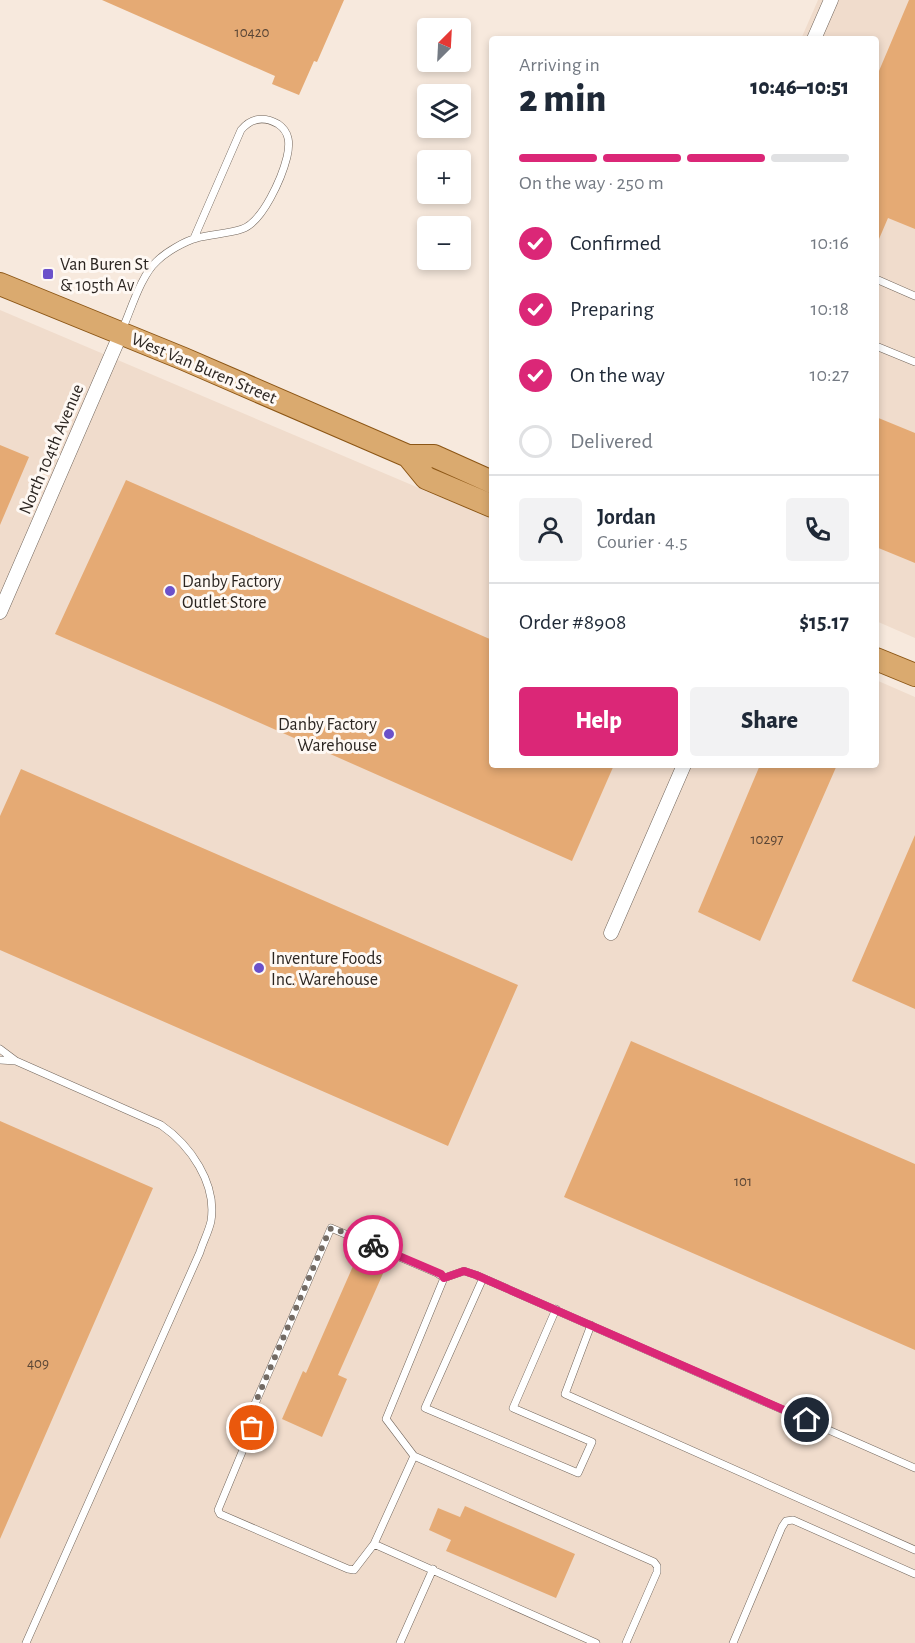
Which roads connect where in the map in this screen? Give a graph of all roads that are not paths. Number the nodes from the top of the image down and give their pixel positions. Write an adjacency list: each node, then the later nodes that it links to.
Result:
1 (831, 0): 2 (street)
2 (815, 36)
3 (194, 238): 3 (lane); 7 (lane)
4 (879, 280): 6 (lane)
5 (0, 284): 7 (main road, West Van Buren Street)
6 (915, 296)
7 (121, 333): 10 (main road, West Van Buren Street); 11 (street, North 104th Avenue)
8 (879, 347): 9 (lane)
9 (915, 362)
10 (489, 498)
11 (0, 612)
12 (879, 660): 13 (main road)
13 (915, 675)
14 (683, 768): 15 (street)
15 (611, 933)
16 (0, 1049): 18 (lane)
17 (0, 1060): 18 (lane)
18 (16, 1061): 29 (lane)
19 (444, 1278): 20 (lane); 23 (lane); 25 (lane)
20 (483, 1278): 21 (lane); 21 (lane)
21 (556, 1309): 22 (lane)
22 (591, 1325): 24 (lane); 26 (lane)
23 (414, 1456): 25 (lane); 32 (lane)
24 (915, 1468)
25 (374, 1544): 27 (lane)
26 (915, 1550)
27 (433, 1569): 30 (lane); 31 (lane)
28 (915, 1574): 33 (lane)
29 (26, 1643)
30 (400, 1643)
31 (596, 1643)
32 (626, 1643)
33 (733, 1643)

